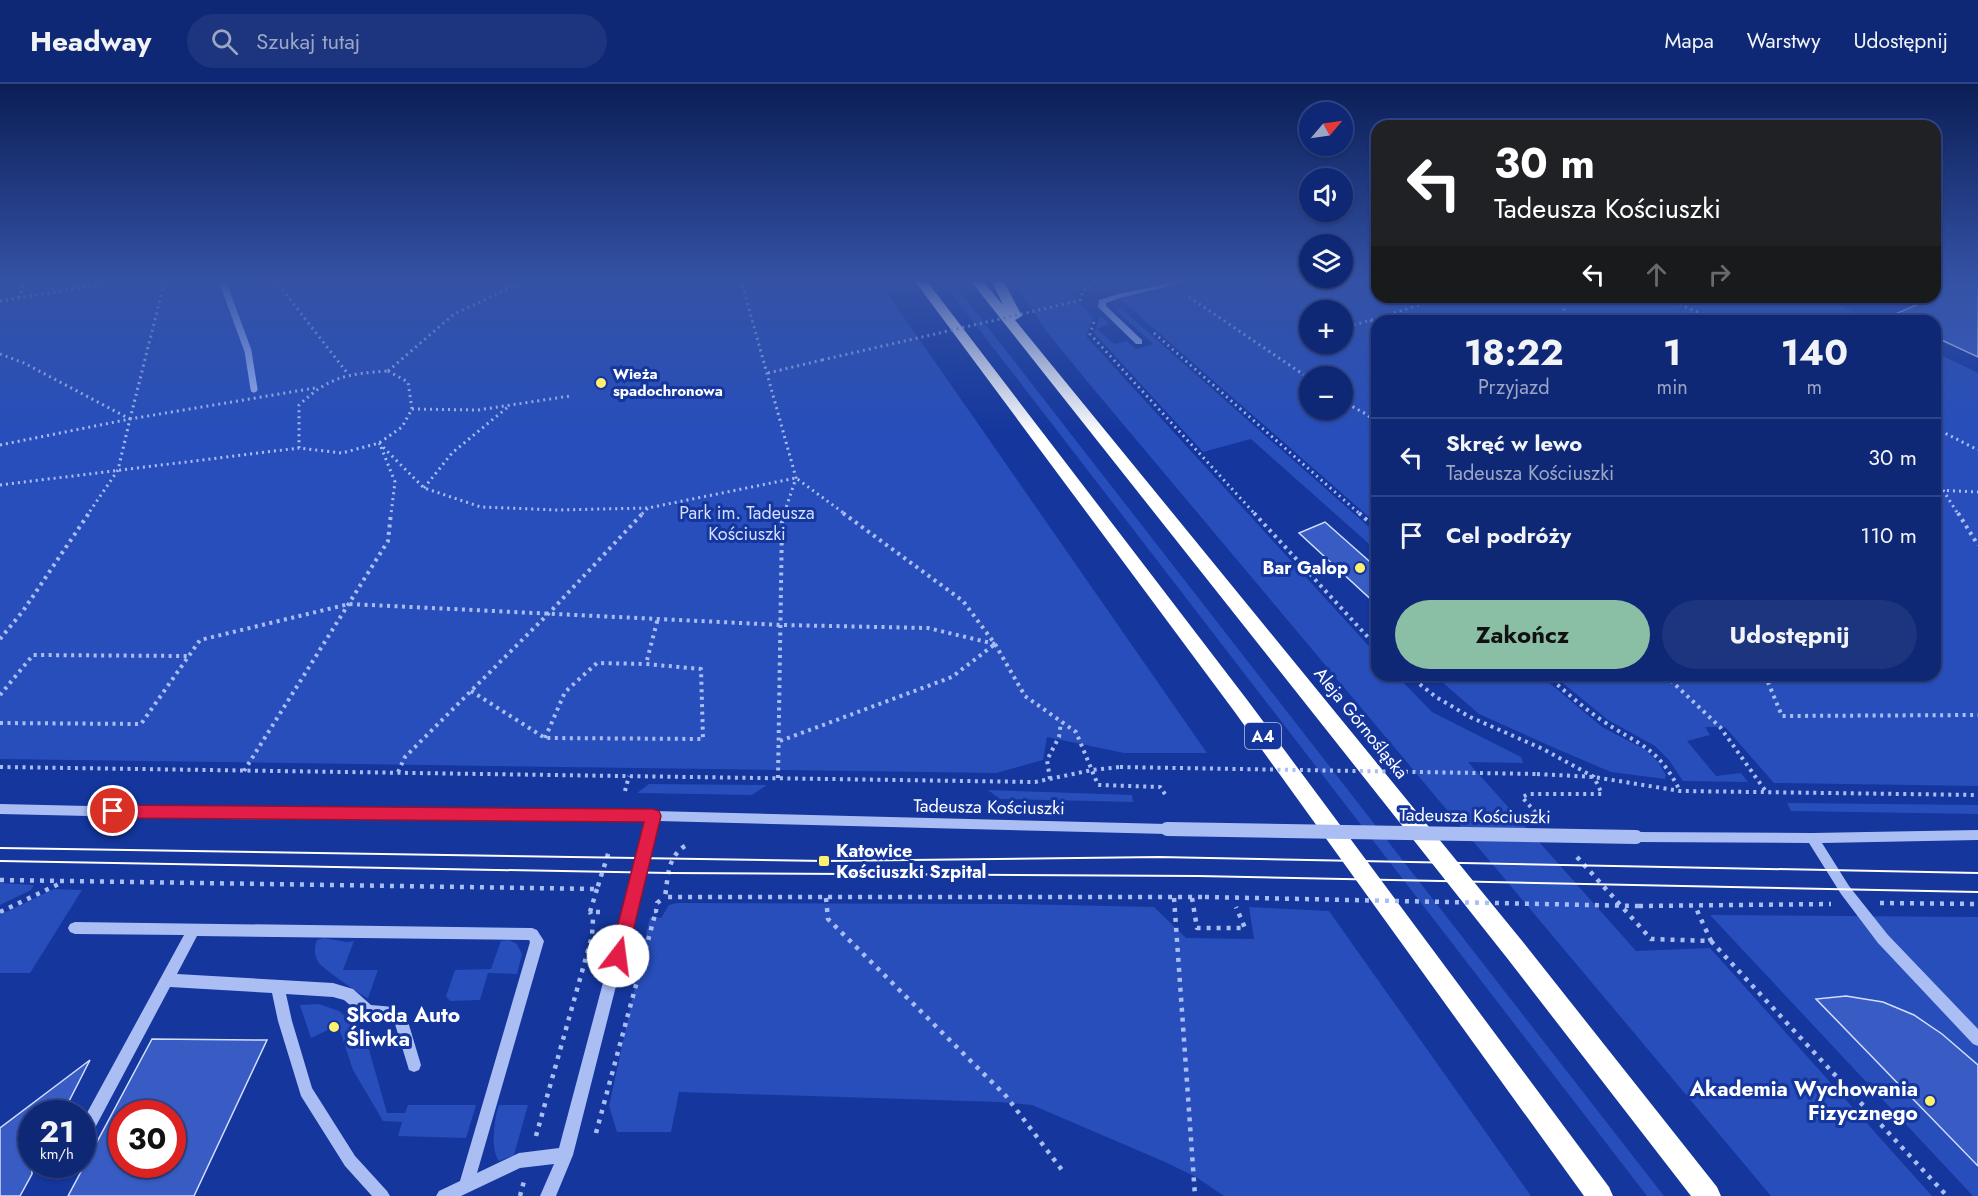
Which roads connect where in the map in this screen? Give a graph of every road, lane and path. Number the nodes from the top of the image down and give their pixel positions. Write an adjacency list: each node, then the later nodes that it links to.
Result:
1 (152, 332): 27 (path)
2 (315, 332): 19 (path)
3 (433, 332): 16 (path)
4 (756, 332): 18 (path)
5 (946, 332): 18 (path, bridge)
6 (959, 332): 116 (highway, A4)
7 (1017, 332): 14 (highway, Aleja Górnośląska)
8 (1022, 332): 14 (highway)
9 (1128, 332): 13 (street)
10 (1152, 332): 41 (path)
11 (1240, 332): 17 (path)
12 (1097, 342): 48 (path)
13 (1139, 342)
14 (1030, 348): 117 (highway, Aleja Górnośląska)
15 (0, 354): 27 (path)
16 (388, 371): 19 (path); 24 (path)
17 (1299, 372)
18 (768, 373): 35 (path)
19 (348, 374): 20 (path)
20 (317, 388): 27 (path); 32 (path)
21 (570, 396): 22 (path)
22 (510, 406): 24 (path); 37 (path)
23 (1353, 407): 26 (path)
24 (412, 409): 30 (path)
25 (1371, 413): 26 (path)
26 (1368, 415): 28 (path)
27 (130, 419): 31 (path); 34 (path)
28 (1371, 419)
29 (1941, 431): 33 (path)
30 (379, 443): 32 (path); 37 (path); 43 (path)
31 (0, 445)
32 (299, 448): 34 (path)
33 (1978, 450)
34 (118, 470): 36 (path); 47 (path)
35 (796, 478): 40 (path); 46 (path); 49 (path)
36 (0, 485)
37 (424, 488): 40 (path)
38 (1943, 490): 39 (path); 42 (path)
39 (1978, 492)
40 (648, 508): 44 (path)
41 (1371, 524)
42 (1978, 545)
43 (349, 604): 44 (path); 50 (path); 65 (path)
44 (550, 612): 45 (path); 56 (path)
45 (658, 618): 46 (path); 51 (path)
46 (782, 625): 49 (path); 62 (path)
47 (0, 639)
48 (1371, 640)
49 (995, 644): 59 (path); 62 (path)
50 (188, 656): 57 (path); 60 (path)
51 (646, 664): 61 (path); 61 (path)
52 (1416, 681): 68 (path)
53 (1553, 681): 72 (path)
54 (1671, 681): 73 (path)
55 (1768, 681): 58 (path)
56 (471, 691): 61 (path); 66 (path)
57 (0, 695)
58 (1978, 715)
59 (1061, 721): 64 (path); 70 (path)
60 (0, 723)
61 (545, 738)
62 (780, 741): 69 (path)
63 (0, 767): 65 (path)
64 (1092, 770): 68 (path, bridge); 70 (path); 75 (path)
65 (244, 771): 66 (path)
66 (398, 772): 67 (path)
67 (629, 776): 69 (path); 71 (path)
68 (1594, 777): 72 (path); 78 (path)
69 (778, 778): 70 (path)
70 (1050, 779)
71 (625, 791)
72 (1680, 791): 73 (path)
73 (1767, 793): 74 (path)
74 (1978, 795)
75 (1167, 797)
76 (0, 809): 77 (street, Tadeusza Kościuszki)
77 (653, 816): 80 (street, Tadeusza Kościuszki, bridge); 107 (street)
78 (1545, 822)
79 (1978, 835): 80 (street, Tadeusza Kościuszki)
80 (1812, 838): 91 (street)
81 (685, 846): 87 (path)
82 (609, 850): 86 (path)
83 (1575, 855): 100 (path)
84 (0, 880): 85 (path)
85 (66, 881): 86 (path); 95 (path)
86 (597, 889): 96 (path)
87 (665, 897): 88 (path); 106 (path)
88 (826, 898): 89 (path); 109 (path)
89 (1174, 898): 90 (path); 115 (path)
90 (1192, 898): 93 (path, bridge); 94 (path)
91 (1856, 904): 92 (path); 93 (path); 103 (street)
92 (1978, 904)
93 (1695, 906): 100 (path)
94 (1236, 907)
95 (0, 912)
96 (590, 912): 97 (path); 108 (path)
97 (600, 912)
98 (75, 928): 99 (street)
99 (193, 931): 101 (street); 110 (street)
100 (1712, 941): 118 (path)
101 (166, 980): 102 (street); 105 (street)
102 (278, 987): 104 (street); 111 (street)
103 (1978, 1039)
104 (414, 1065)
105 (96, 1112)
106 (591, 1145)
107 (565, 1155): 108 (street); 114 (street)
108 (530, 1159): 110 (street); 113 (path)
109 (1065, 1174)
110 (466, 1185): 112 (street)
111 (382, 1196)
112 (444, 1196)
113 (520, 1196)
114 (548, 1196)
115 (1195, 1196)
116 (1600, 1196)
117 (1708, 1196)
118 (1947, 1196)

